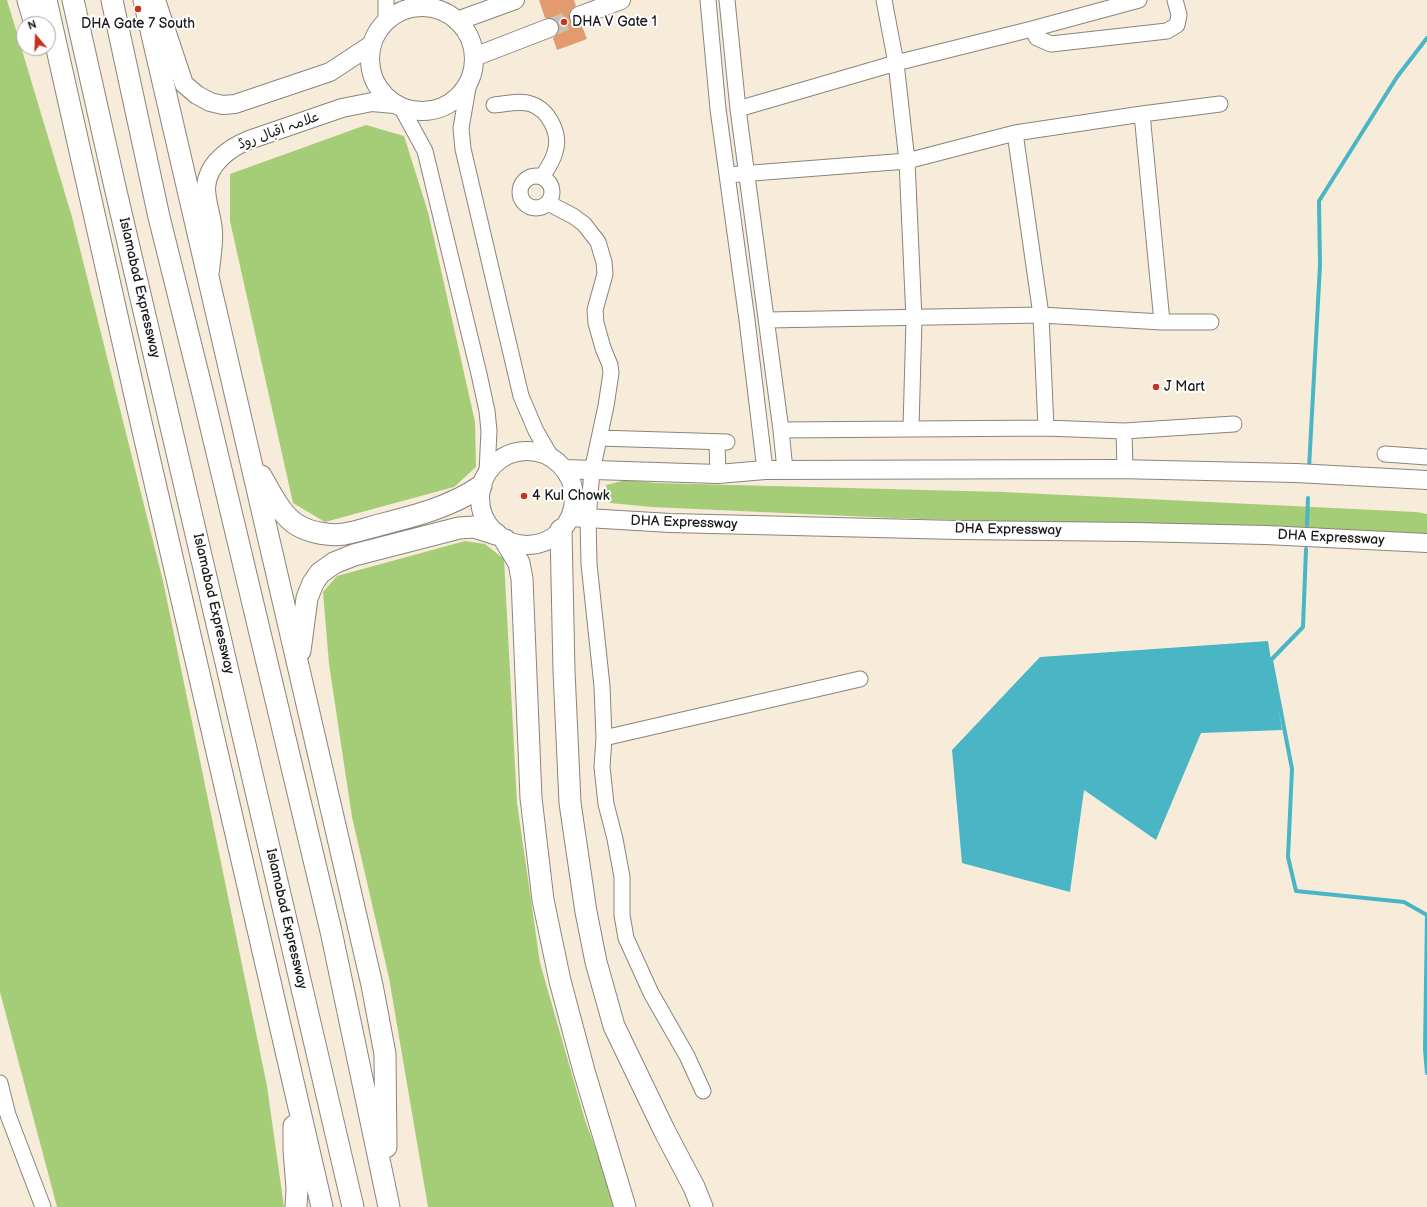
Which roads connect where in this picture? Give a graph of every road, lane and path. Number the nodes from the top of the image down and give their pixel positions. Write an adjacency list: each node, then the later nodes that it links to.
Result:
1 (28, 0): 16 (highway)
2 (46, 0): 33 (highway)
3 (73, 0): 76 (highway, Islamabad Expressway)
4 (112, 0): 72 (highway)
5 (144, 0): 39 (highway)
6 (156, 0): 22 (main road)
7 (386, 0): 19 (street)
8 (515, 0): 18 (main road)
9 (621, 0): 17 (main road)
10 (708, 0): 36 (street)
11 (727, 0): 30 (street)
12 (884, 0): 25 (street)
13 (1139, 0): 21 (street)
14 (1175, 0): 21 (street)
15 (425, 4): 18 (main road, علامہ اقبال روڈ); 19 (main road, علامہ اقبال روڈ)
16 (33, 16)
17 (579, 16)
18 (457, 20): 24 (main road, علامہ اقبال روڈ)
19 (386, 21): 22 (main road, علامہ اقبال روڈ)
20 (549, 28): 24 (main road)
21 (1032, 29): 25 (street)
22 (371, 45): 28 (main road, علامہ اقبال روڈ)
23 (44, 56): 33 (highway)
24 (474, 57): 26 (main road, علامہ اقبال روڈ)
25 (896, 63): 30 (street); 34 (street)
26 (468, 82): 28 (main road, علامہ اقبال روڈ); 54 (street)
27 (1220, 104): 31 (street)
28 (398, 105): 39 (main road, علامہ اقبال روڈ); 60 (street)
29 (494, 106): 37 (street)
30 (738, 109): 35 (street)
31 (1142, 114): 32 (street); 43 (street)
32 (1015, 133): 34 (street); 40 (street)
33 (80, 151): 70 (highway)
34 (907, 161): 35 (street); 41 (street)
35 (746, 173): 36 (street); 42 (street)
36 (727, 174): 57 (street)
37 (542, 177): 38 (street); 38 (street)
38 (548, 203): 50 (street)
39 (209, 281): 51 (highway)
40 (1040, 315): 41 (street); 43 (street); 47 (street)
41 (914, 319): 42 (street); 46 (street)
42 (767, 320): 48 (street)
43 (1162, 322): 44 (street)
44 (1211, 322)
45 (1234, 424): 49 (street)
46 (911, 428): 47 (street); 48 (street)
47 (1046, 428): 49 (street)
48 (781, 430): 58 (street)
49 (1124, 431): 55 (street)
50 (599, 438): 56 (street); 59 (street)
51 (249, 454): 60 (highway); 66 (highway)
52 (1385, 454): 53 (street)
53 (1427, 458)
54 (557, 463): 56 (main road); 60 (main road); 63 (main road)
55 (1125, 469): 58 (main road); 61 (main road)
56 (592, 470): 59 (main road); 62 (street)
57 (765, 470): 58 (main road); 59 (main road)
58 (785, 470)
59 (718, 474)
60 (484, 479): 64 (main road)
61 (1427, 480)
62 (588, 518): 63 (main road, DHA Expressway); 65 (main road, DHA Expressway); 68 (street)
63 (565, 523): 64 (main road); 78 (highway)
64 (501, 537): 66 (highway); 77 (highway)
65 (1427, 543)
66 (298, 665): 72 (highway)
67 (860, 679): 68 (street)
68 (604, 738): 71 (street)
69 (0, 1083): 73 (street)
70 (294, 1090): 74 (highway); 75 (highway)
71 (703, 1091)
72 (388, 1199)
73 (43, 1207)
74 (296, 1207)
75 (322, 1207)
76 (353, 1207)
77 (625, 1207)
78 (702, 1207)

